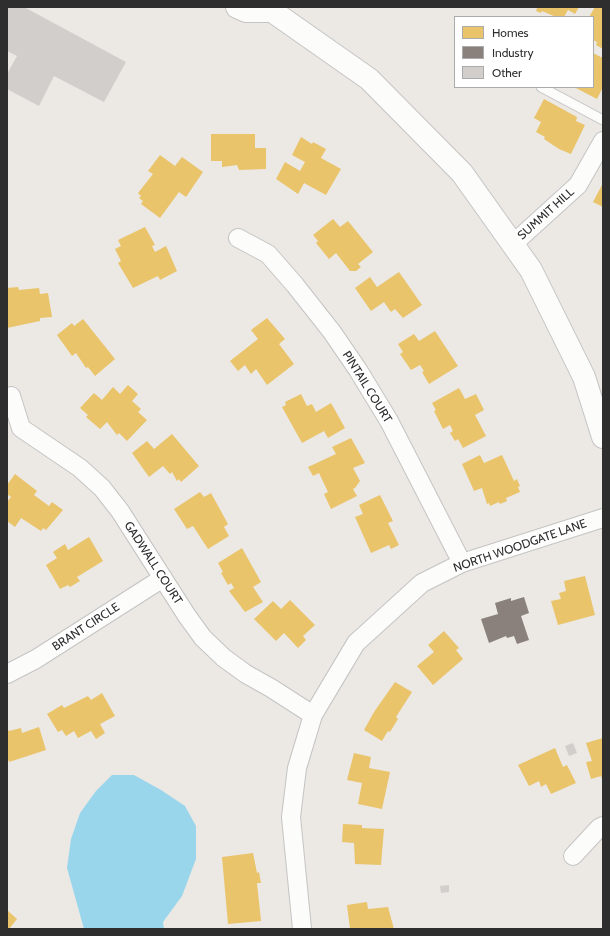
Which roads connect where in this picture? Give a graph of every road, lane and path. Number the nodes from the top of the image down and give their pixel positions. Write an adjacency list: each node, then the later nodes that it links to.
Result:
1 (238, 7): 2 (street)
2 (273, 8): 7 (street)
3 (543, 88): 4 (lane)
4 (603, 120)
5 (603, 141): 7 (street, SUMMIT HILL)
6 (238, 238): 11 (street, PINTAIL COURT)
7 (513, 244): 9 (street)
8 (11, 396): 12 (street, GADWALL COURT)
9 (603, 437)
10 (603, 518): 11 (street, NORTH WOODGATE LANE)
11 (462, 563): 14 (street, NORTH WOODGATE LANE)
12 (163, 578): 13 (street, BRANT CIRCLE); 14 (street, GADWALL COURT)
13 (7, 674)
14 (313, 715): 17 (street, NORTH WOODGATE LANE)
15 (603, 826): 16 (street)
16 (573, 856)
17 (302, 929)

